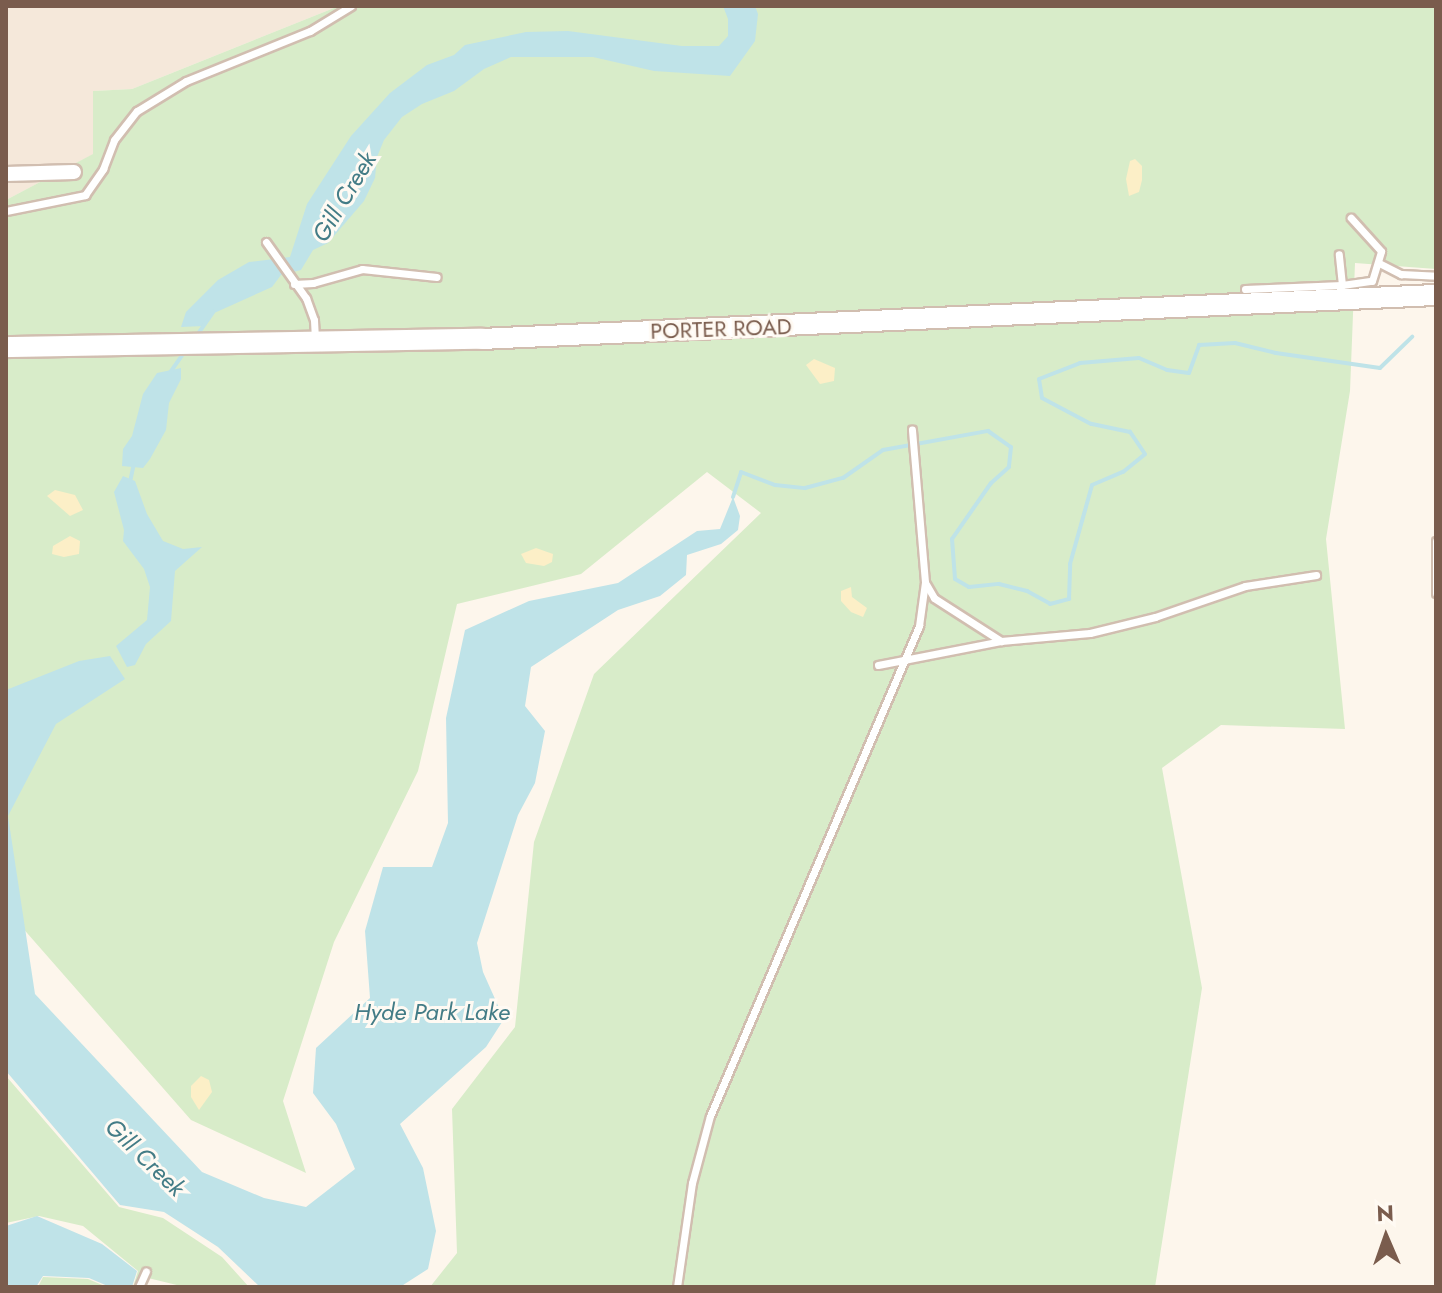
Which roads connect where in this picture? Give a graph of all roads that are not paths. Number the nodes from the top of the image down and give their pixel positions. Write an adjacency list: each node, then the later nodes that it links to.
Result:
1 (351, 6): 4 (lane)
2 (74, 172): 3 (street)
3 (6, 174)
4 (6, 211)
5 (1351, 218): 8 (lane)
6 (266, 242): 11 (lane)
7 (1339, 254): 12 (lane)
8 (1379, 263): 9 (lane); 12 (lane)
9 (1436, 276)
10 (437, 277): 11 (lane)
11 (294, 284): 15 (lane)
12 (1342, 285): 13 (lane)
13 (1245, 289)
14 (1436, 295): 15 (main road, PORTER ROAD)
15 (316, 341): 16 (main road, PORTER ROAD)
16 (6, 347)
17 (912, 430): 20 (lane)
18 (1436, 541): 21 (lane)
19 (1316, 575): 22 (lane)
20 (925, 582): 22 (lane); 23 (lane)
21 (1436, 593)
22 (1001, 641): 23 (lane)
23 (908, 657): 24 (lane); 27 (lane)
24 (878, 665)
25 (146, 1271): 26 (lane)
26 (139, 1287)
27 (677, 1287)

